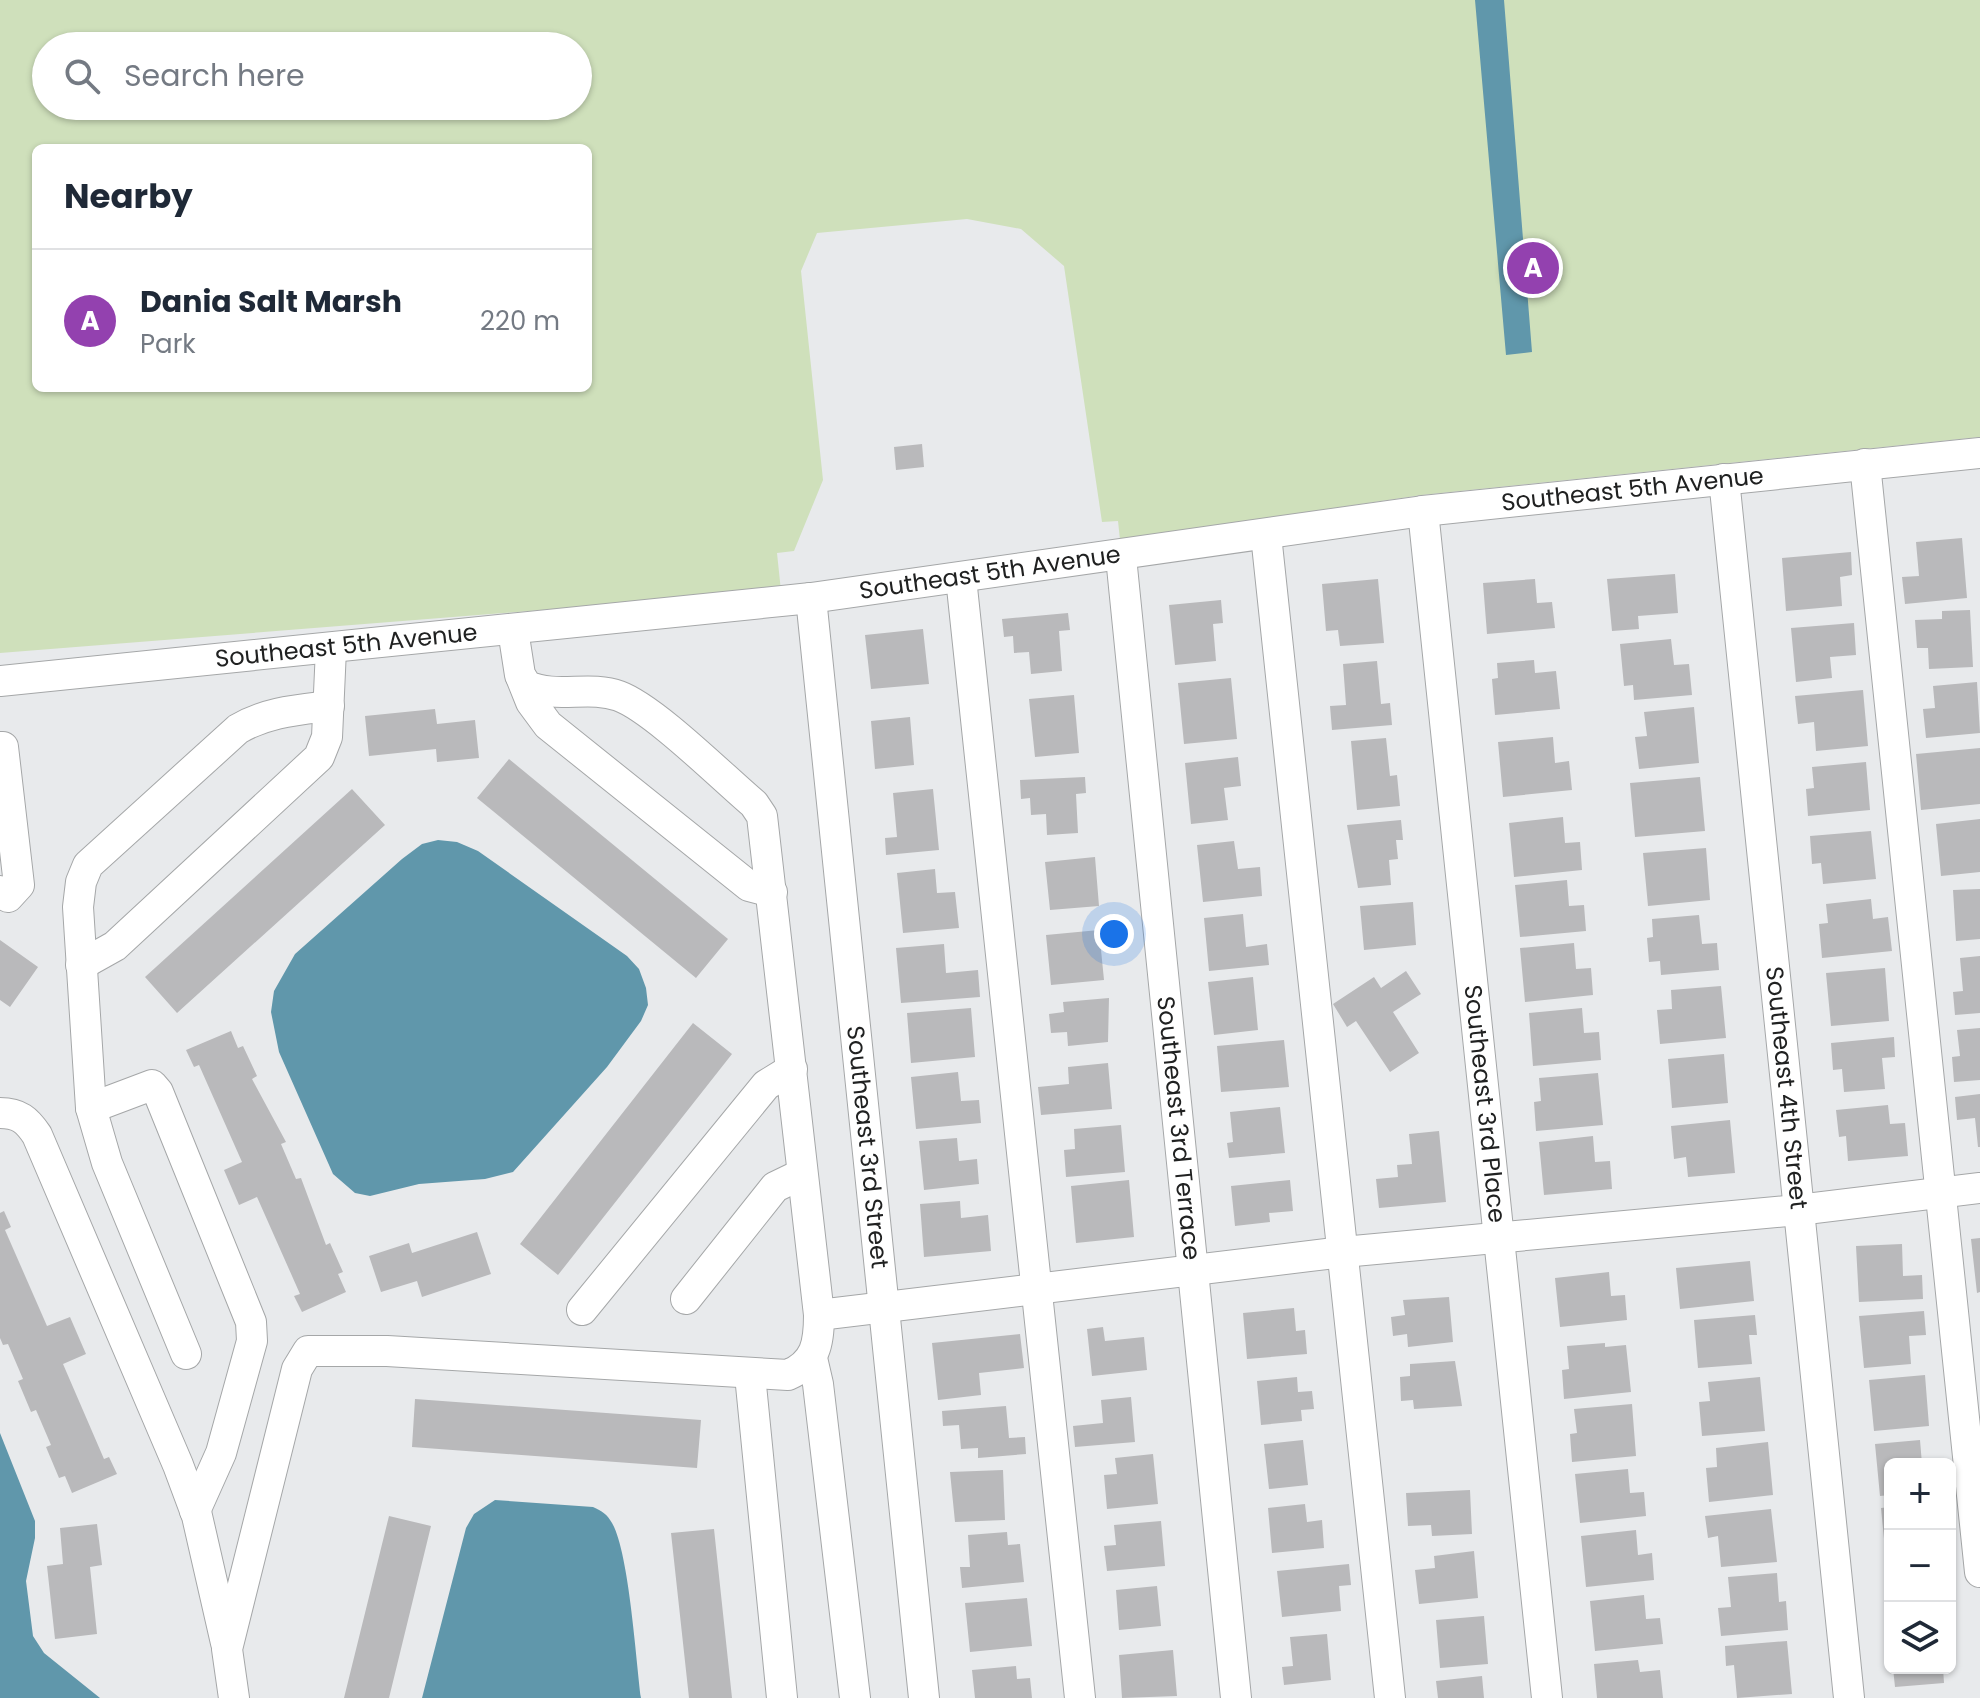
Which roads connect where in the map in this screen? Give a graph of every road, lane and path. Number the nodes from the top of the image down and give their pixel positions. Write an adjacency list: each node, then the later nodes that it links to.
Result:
1 (1980, 453): 2 (street, Southeast 5th Avenue)
2 (1865, 464): 3 (street, Southeast 5th Avenue); 23 (street)
3 (1724, 479): 4 (street, Southeast 5th Avenue); 24 (street, Southeast 4th Street)
4 (1423, 511): 5 (street, Southeast 5th Avenue); 25 (street, Southeast 3rd Place)
5 (1266, 535): 6 (street, Southeast 5th Avenue); 26 (street)
6 (1121, 557): 7 (street, Southeast 5th Avenue); 27 (street, Southeast 3rd Terrace)
7 (961, 578): 8 (street, Southeast 5th Avenue); 28 (street)
8 (811, 598): 9 (street, Southeast 5th Avenue); 30 (street, Southeast 3rd Street)
9 (513, 630): 10 (street, Southeast 5th Avenue); 11 (street)
10 (331, 649): 12 (street, Southeast 5th Avenue); 13 (street)
11 (520, 675): 16 (street); 16 (street)
12 (0, 681)
13 (329, 706): 17 (street); 17 (street)
14 (0, 747): 15 (street)
15 (0, 891)
16 (772, 892): 18 (street)
17 (81, 965): 19 (street)
18 (792, 1069): 21 (street); 31 (street)
19 (91, 1108): 33 (street); 36 (street)
20 (0, 1113): 36 (street)
21 (802, 1174): 29 (street); 32 (street)
22 (1980, 1188): 23 (street)
23 (1940, 1193): 24 (street); 37 (street)
24 (1798, 1210): 25 (street); 47 (street, Southeast 4th Street)
25 (1496, 1238): 26 (street); 46 (street, Southeast 3rd Place)
26 (1343, 1252): 27 (street); 45 (street)
27 (1193, 1269): 28 (street); 44 (street, Southeast 3rd Terrace)
28 (1037, 1287): 30 (street); 43 (street)
29 (686, 1299)
30 (884, 1307): 32 (street); 42 (street, Southeast 3rd Street)
31 (582, 1310)
32 (819, 1315): 34 (street)
33 (186, 1354)
34 (812, 1358): 35 (street); 41 (street)
35 (750, 1375): 38 (street); 40 (street)
36 (195, 1511): 38 (street)
37 (1980, 1572)
38 (227, 1649): 39 (street)
39 (234, 1698)
40 (782, 1698)
41 (855, 1698)
42 (924, 1698)
43 (1080, 1698)
44 (1236, 1698)
45 (1390, 1698)
46 (1547, 1698)
47 (1849, 1698)

